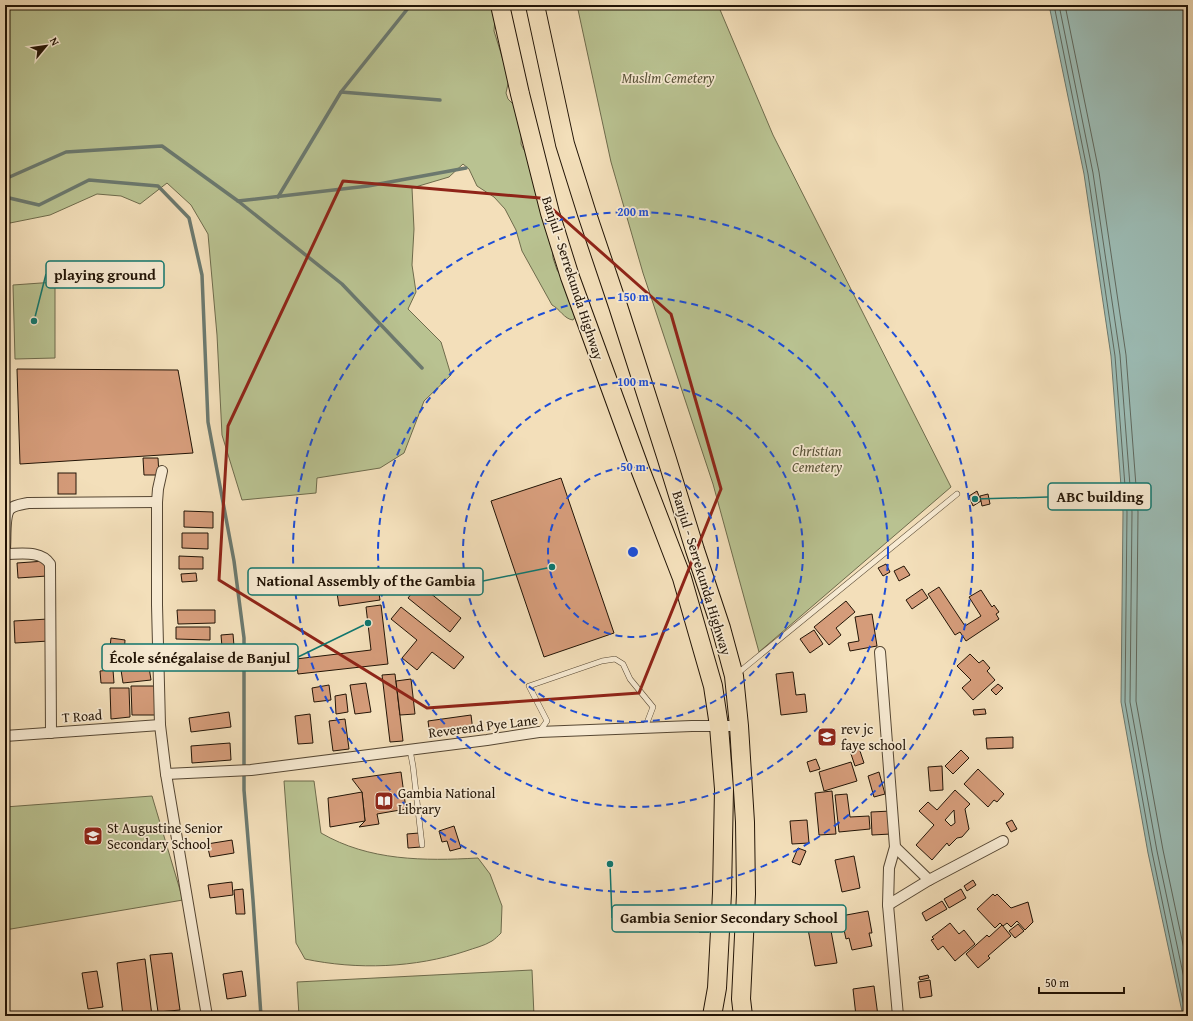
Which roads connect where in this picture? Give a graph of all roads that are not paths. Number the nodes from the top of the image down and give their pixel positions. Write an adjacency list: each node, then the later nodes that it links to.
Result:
1 (500, 5): 4 (highway, Banjul - Serrekunda Highway)
2 (535, 5): 3 (highway, Banjul - Serrekunda Highway)
3 (666, 456): 4 (highway); 11 (highway, Banjul - Serrekunda Highway)
4 (640, 470): 13 (highway, Banjul - Serrekunda Highway)
5 (162, 471): 7 (street)
6 (957, 494): 11 (lane)
7 (157, 502): 8 (street); 12 (street)
8 (5, 548)
9 (5, 554): 17 (street)
10 (880, 652): 23 (street)
11 (734, 676): 14 (highway, Banjul - Serrekunda Highway)
12 (160, 725): 17 (street, T Road); 20 (street)
13 (719, 726): 14 (street, Reverend Pye Lane); 15 (street, Reverend Pye Lane); 27 (highway, Banjul - Serrekunda Highway)
14 (739, 726): 28 (highway, Banjul - Serrekunda Highway)
15 (645, 728): 16 (street, Reverend Pye Lane); 16 (lane)
16 (539, 732): 19 (street, Reverend Pye Lane)
17 (51, 733): 18 (street, T Road)
18 (5, 736)
19 (410, 750): 20 (street, Reverend Pye Lane); 22 (lane)
20 (166, 774): 26 (street)
21 (1003, 841): 24 (street)
22 (422, 845)
23 (895, 847): 24 (street); 25 (street)
24 (929, 880): 25 (street)
25 (888, 905): 29 (street)
26 (206, 1016)
27 (712, 1016)
28 (743, 1016)
29 (898, 1016)

